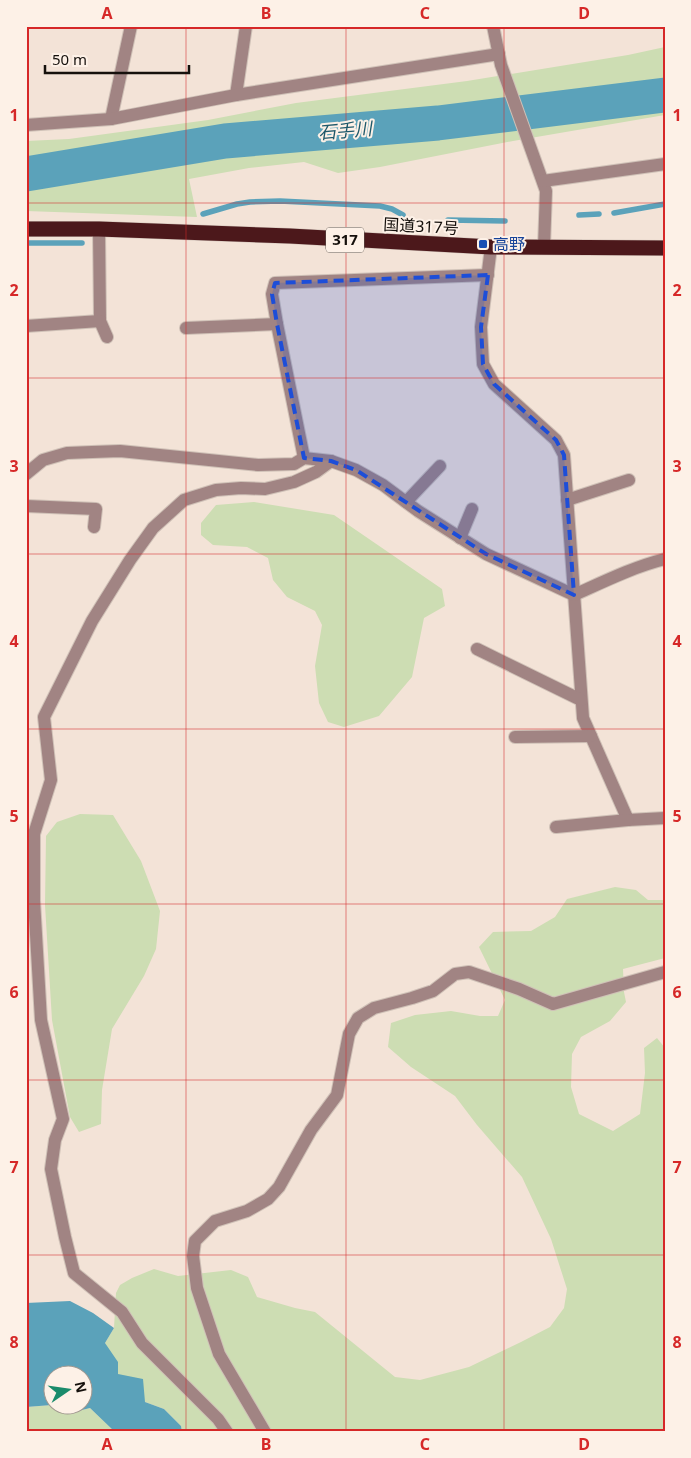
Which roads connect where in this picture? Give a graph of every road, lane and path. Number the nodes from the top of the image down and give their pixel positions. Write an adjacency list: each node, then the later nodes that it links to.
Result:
1 (131, 26): 6 (street)
2 (246, 26): 5 (street)
3 (493, 26): 4 (street)
4 (500, 59): 5 (street); 9 (street)
5 (236, 95): 6 (street)
6 (111, 119): 7 (street)
7 (26, 125)
8 (665, 164): 9 (street)
9 (543, 181): 13 (street)
10 (26, 229): 11 (highway, 国道317号 / 317)
11 (99, 230): 12 (highway, 国道317号 / 317); 16 (street)
12 (491, 247): 13 (highway, 国道317号 / 317); 15 (street)
13 (544, 247): 14 (highway, 国道317号 / 317)
14 (665, 248)
15 (488, 275): 17 (street); 26 (street)
16 (100, 321): 18 (street); 20 (street)
17 (277, 324): 19 (street); 21 (street)
18 (26, 326)
19 (186, 328)
20 (107, 337)
21 (304, 458): 22 (street); 24 (street)
22 (331, 461): 27 (street); 42 (street)
23 (440, 466): 27 (street)
24 (26, 474)
25 (629, 480): 26 (street)
26 (567, 500): 33 (street)
27 (406, 502): 31 (street)
28 (26, 506): 30 (street)
29 (472, 509): 31 (street)
30 (94, 527)
31 (460, 538): 33 (street)
32 (665, 558): 33 (street)
33 (574, 595): 35 (street)
34 (477, 649): 35 (street)
35 (581, 700): 36 (street)
36 (591, 736): 37 (street); 39 (street)
37 (515, 737)
38 (665, 818): 39 (street)
39 (628, 820): 40 (street)
40 (556, 827)
41 (665, 972): 43 (street)
42 (227, 1432)
43 (266, 1432)

